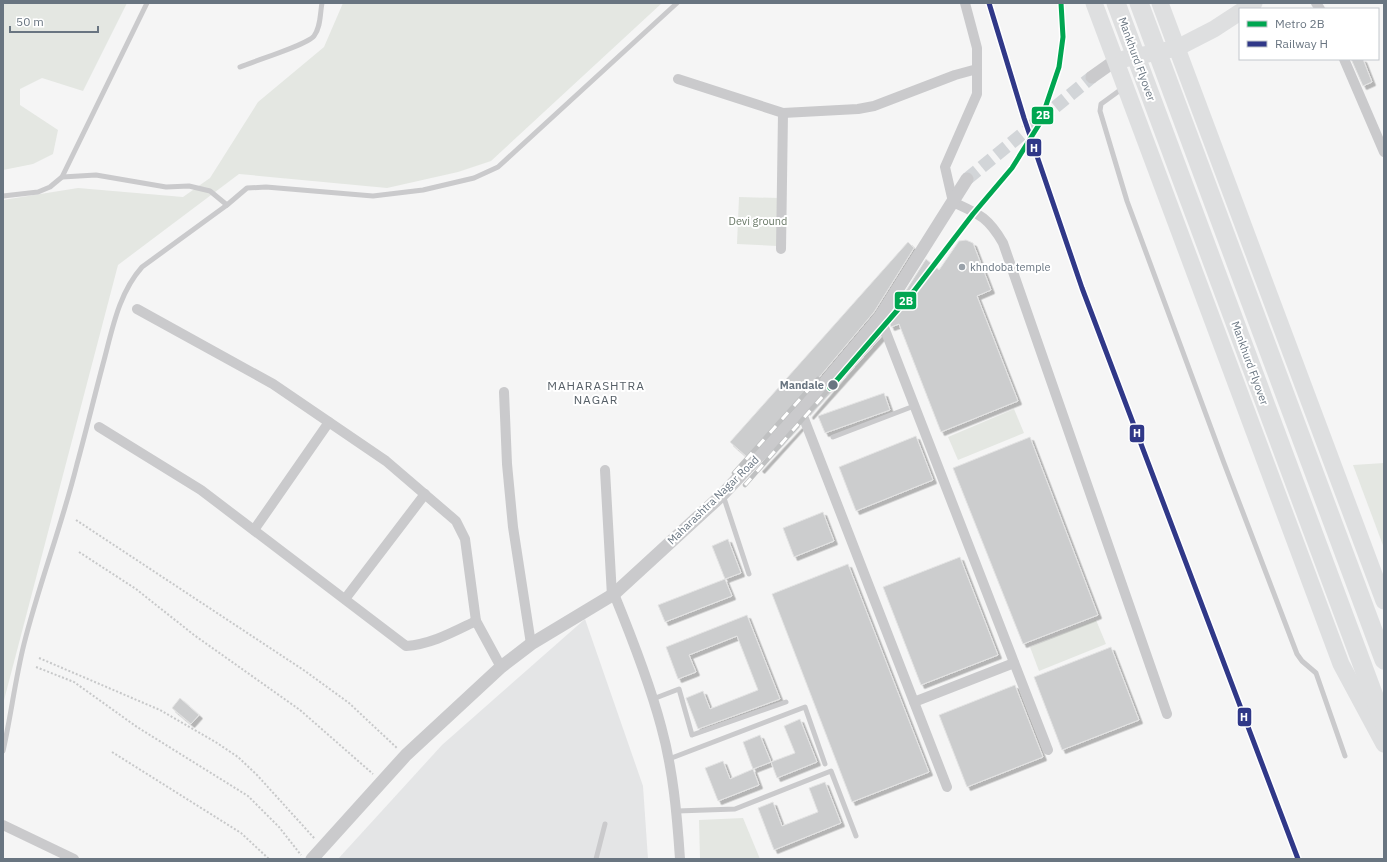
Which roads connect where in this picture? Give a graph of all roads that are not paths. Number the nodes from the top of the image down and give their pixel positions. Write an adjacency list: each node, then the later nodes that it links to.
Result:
1 (147, 3): 20 (lane)
2 (322, 3): 13 (lane)
3 (677, 3): 24 (lane)
4 (965, 3): 14 (street)
5 (1094, 3): 11 (highway)
6 (1116, 3): 51 (highway, Mankhurd Flyover)
7 (1139, 3): 44 (highway, Mankhurd Flyover)
8 (1164, 5): 10 (highway); 11 (highway)
9 (1239, 12): 10 (highway)
10 (1177, 48): 11 (highway); 41 (highway)
11 (1116, 60): 15 (street); 17 (highway)
12 (1344, 60): 19 (street)
13 (240, 66)
14 (977, 69): 18 (street); 23 (street)
15 (1092, 76)
16 (678, 79): 18 (street)
17 (1126, 87): 52 (highway); 55 (lane)
18 (783, 113): 25 (street)
19 (1384, 152)
20 (62, 177): 22 (lane); 24 (lane)
21 (967, 179): 23 (street, Maharashtra Nagar Road)
22 (3, 196)
23 (953, 202): 27 (street, Maharashtra Nagar Road); 50 (street)
24 (228, 205): 54 (lane)
25 (781, 249)
26 (137, 309): 31 (street)
27 (880, 318): 29 (street); 30 (street, Maharashtra Nagar Road)
28 (504, 392): 43 (street)
29 (914, 406): 33 (lane); 45 (street)
30 (801, 411): 36 (street, Maharashtra Nagar Road); 49 (street)
31 (329, 422): 35 (street); 37 (street)
32 (99, 427): 37 (street)
33 (833, 437)
34 (605, 470): 39 (street)
35 (425, 494): 40 (street); 42 (street)
36 (723, 494): 38 (lane); 39 (street, Maharashtra Nagar Road)
37 (254, 530): 40 (street)
38 (749, 574)
39 (613, 595): 43 (street, Maharashtra Nagar Road); 47 (street)
40 (345, 599): 42 (street)
41 (1384, 601)
42 (476, 621): 46 (street)
43 (531, 644): 46 (street, Maharashtra Nagar Road)
44 (1382, 654)
45 (1014, 662): 49 (street); 53 (street)
46 (501, 667): 64 (street, Maharashtra Nagar Road)
47 (653, 699): 48 (lane); 56 (street)
48 (786, 702)
49 (914, 702): 58 (street)
50 (1167, 714)
51 (1384, 723)
52 (1384, 744)
53 (1048, 750)
54 (3, 751)
55 (1345, 756)
56 (669, 759): 57 (lane); 59 (street)
57 (826, 764)
58 (947, 787)
59 (677, 811): 62 (lane); 66 (street)
60 (605, 824): 65 (lane)
61 (3, 825): 63 (street)
62 (856, 836)
63 (74, 859)
64 (312, 859)
65 (596, 859)
66 (680, 859)

